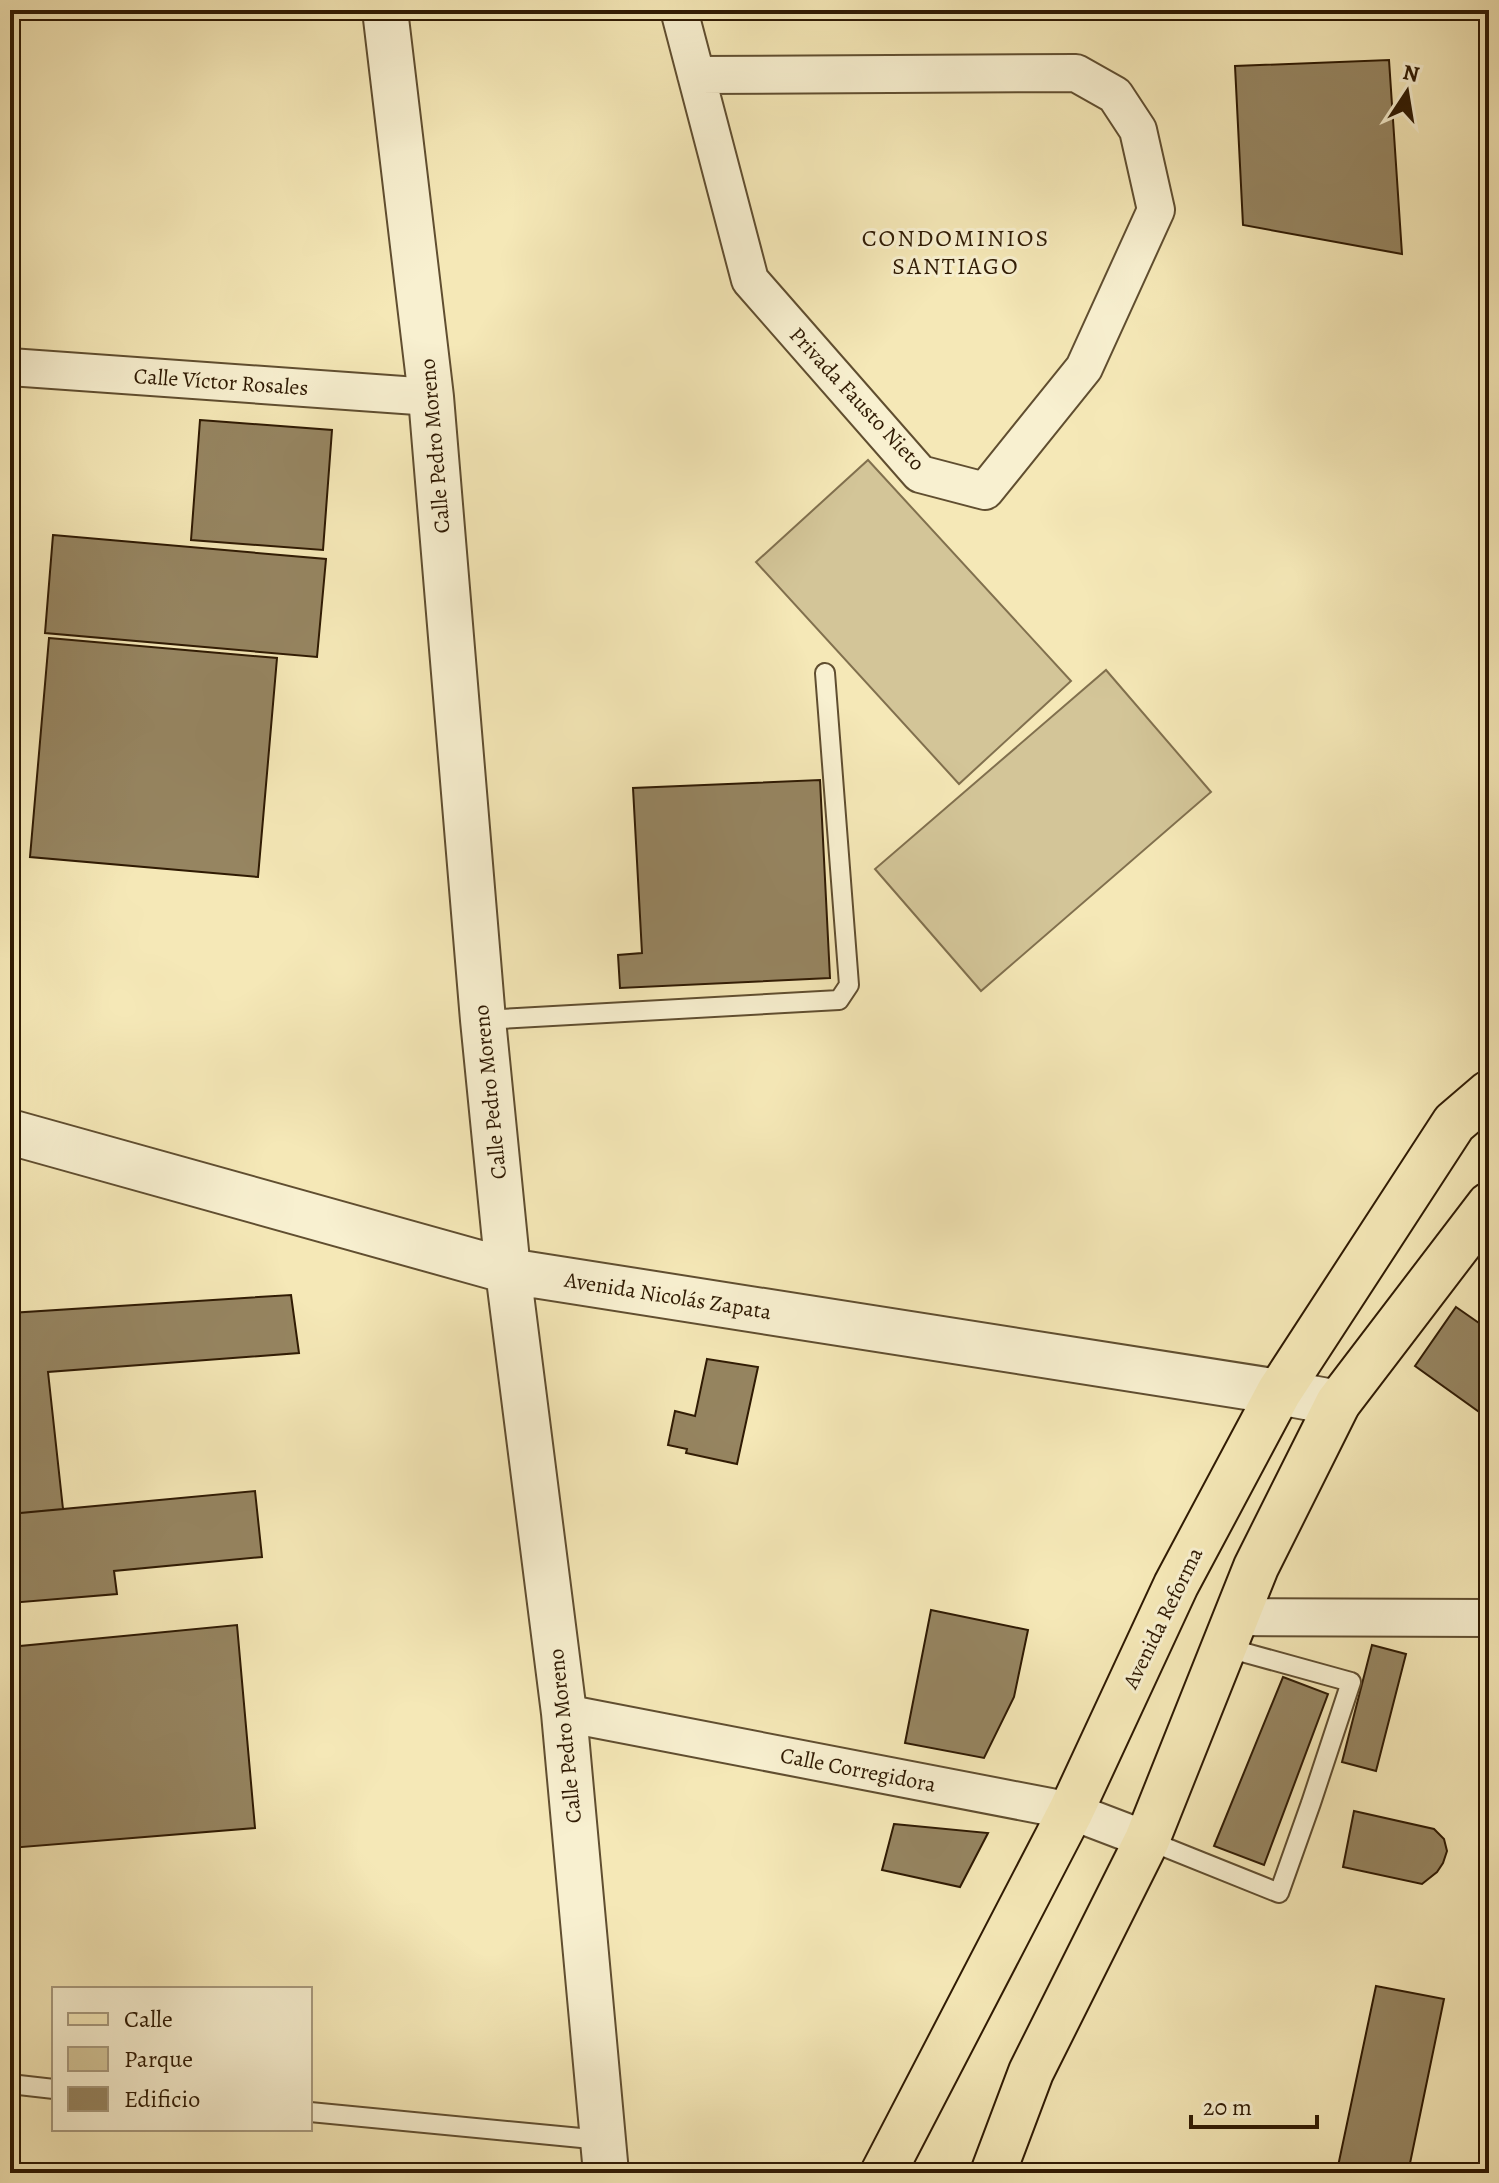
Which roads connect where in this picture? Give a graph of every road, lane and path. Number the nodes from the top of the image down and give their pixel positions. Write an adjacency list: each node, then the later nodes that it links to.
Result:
1 (385, 10): 5 (street, Calle Pedro Moreno)
2 (679, 10): 3 (street, Privada Fausto Nieto)
3 (696, 75): 3 (street, Privada Fausto Nieto)
4 (10, 367): 5 (street, Calle Víctor Rosales)
5 (431, 397): 7 (street, Calle Pedro Moreno)
6 (825, 673): 7 (lane)
7 (483, 1020): 11 (street, Calle Pedro Moreno)
8 (1489, 1093): 12 (main road, Avenida Reforma)
9 (10, 1132): 11 (street, Avenida Nicolás Zapata)
10 (1489, 1205): 13 (main road)
11 (508, 1271): 12 (street, Avenida Nicolás Zapata); 16 (street, Calle Pedro Moreno)
12 (1279, 1392): 13 (street, Avenida Nicolás Zapata); 17 (main road, Avenida Reforma)
13 (1338, 1403): 15 (main road)
14 (1489, 1618): 15 (street)
15 (1230, 1632): 18 (main road); 18 (lane)
16 (564, 1713): 17 (street, Calle Corregidora); 22 (street, Calle Pedro Moreno)
17 (1071, 1811): 18 (street, Calle Corregidora); 23 (main road, Avenida Reforma)
18 (1147, 1840): 24 (main road)
19 (10, 2084): 20 (lane)
20 (52, 2089)
21 (312, 2112): 22 (lane)
22 (604, 2156)
23 (883, 2173)
24 (993, 2173)

